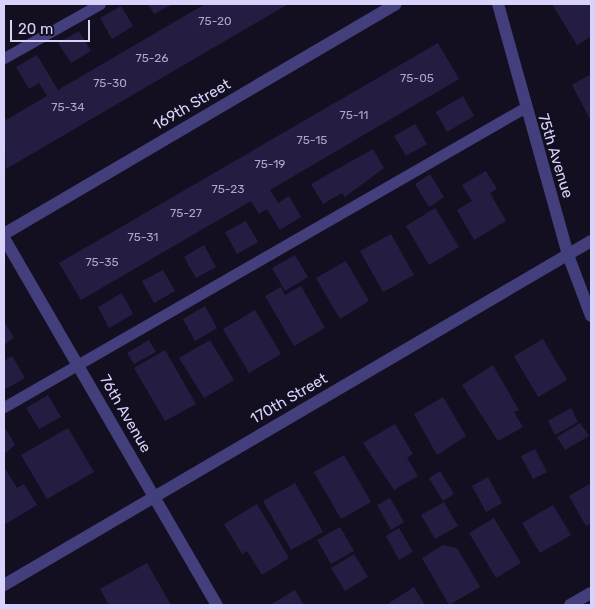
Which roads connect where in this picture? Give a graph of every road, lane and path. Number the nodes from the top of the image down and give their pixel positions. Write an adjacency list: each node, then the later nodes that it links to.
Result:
1 (100, 4): 4 (lane)
2 (396, 4): 6 (street, 169th Street)
3 (498, 4): 5 (street, 75th Avenue)
4 (4, 58)
5 (524, 108): 9 (street, 75th Avenue); 11 (lane)
6 (4, 234)
7 (4, 238): 11 (street, 76th Avenue)
8 (591, 241): 9 (street, 170th Street)
9 (568, 255): 10 (street, 75th Avenue); 13 (street, 170th Street)
10 (591, 316)
11 (77, 364): 12 (lane); 13 (street, 76th Avenue)
12 (4, 407)
13 (154, 497): 14 (street, 170th Street); 16 (street, 76th Avenue)
14 (4, 585)
15 (591, 593): 17 (street)
16 (218, 605)
17 (570, 605)

